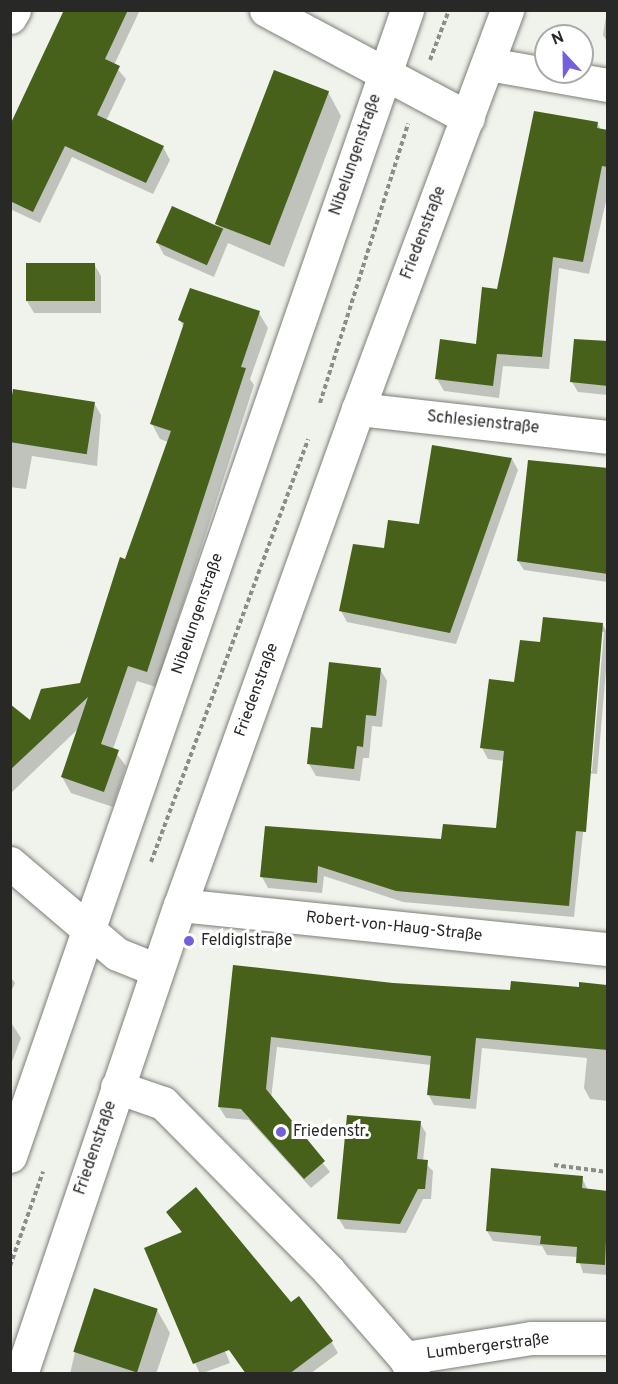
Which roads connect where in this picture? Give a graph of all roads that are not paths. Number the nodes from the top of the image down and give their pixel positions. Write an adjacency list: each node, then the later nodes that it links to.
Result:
1 (14, 10): 5 (street)
2 (266, 10): 7 (street)
3 (407, 10): 7 (street, Nibelungenstraße)
4 (507, 10): 6 (street, Friedenstraße)
5 (10, 17)
6 (489, 64): 8 (street); 9 (street, Friedenstraße)
7 (385, 72): 9 (street, Nibelungenstraße); 14 (street, Nibelungenstraße)
8 (608, 85)
9 (468, 118): 10 (street, Friedenstraße)
10 (358, 409): 11 (street, Schlesienstraße); 13 (street, Friedenstraße)
11 (608, 437)
12 (10, 862): 14 (street)
13 (180, 905): 15 (street, Robert-von-Haug-Straße); 16 (street, Friedenstraße)
14 (88, 932): 16 (street); 18 (street, Nibelungenstraße)
15 (608, 949)
16 (157, 970): 17 (street, Friedenstraße)
17 (117, 1088): 20 (street); 21 (street, Friedenstraße)
18 (10, 1156)
19 (608, 1338): 20 (street, Lumbergerstraße)
20 (409, 1366)
21 (21, 1374)

